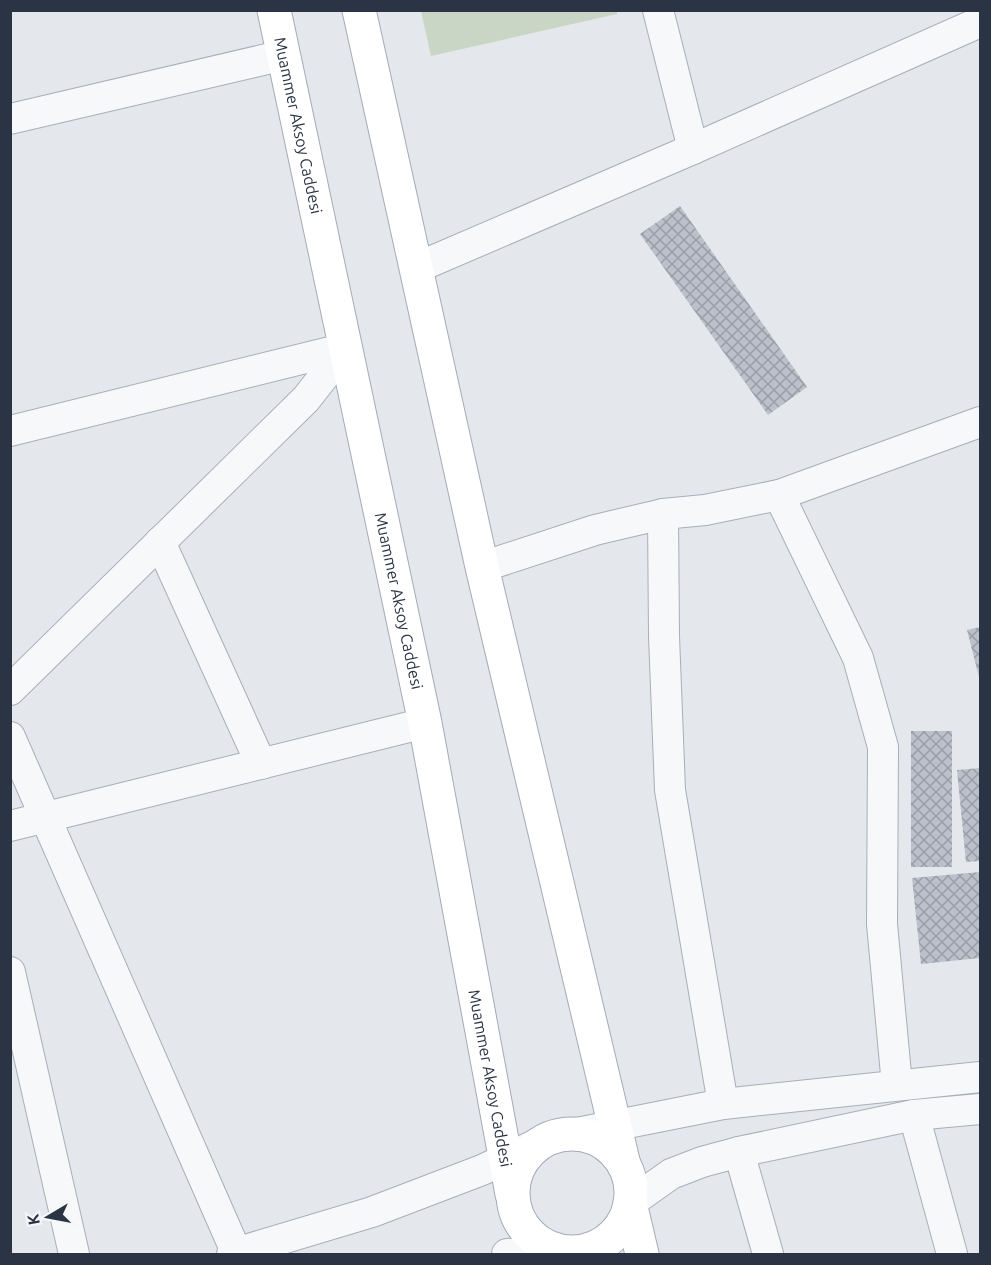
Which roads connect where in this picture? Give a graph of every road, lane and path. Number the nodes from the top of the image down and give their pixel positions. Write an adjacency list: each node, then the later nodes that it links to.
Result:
1 (274, 10): 5 (main road, Muammer Aksoy Caddesi)
2 (358, 10): 8 (main road)
3 (658, 10): 7 (street)
4 (981, 22): 7 (street)
5 (284, 55): 6 (street); 9 (main road, Muammer Aksoy Caddesi)
6 (10, 119)
7 (693, 149): 8 (street)
8 (416, 267): 15 (main road)
9 (346, 348): 11 (street); 14 (street); 17 (main road, Muammer Aksoy Caddesi)
10 (981, 422): 12 (street)
11 (10, 430)
12 (779, 495): 13 (street); 25 (street)
13 (663, 514): 15 (street); 26 (street)
14 (160, 542): 16 (street); 19 (street)
15 (482, 567): 29 (main road)
16 (10, 690)
17 (425, 723): 19 (street); 33 (main road, Muammer Aksoy Caddesi)
18 (10, 737): 20 (street)
19 (261, 764): 20 (street)
20 (46, 817): 21 (street); 39 (street)
21 (10, 826)
22 (10, 972): 23 (street)
23 (16, 1020): 38 (street)
24 (981, 1077): 25 (street)
25 (897, 1085): 26 (street)
26 (723, 1104): 29 (street)
27 (981, 1109): 28 (street)
28 (914, 1115): 32 (street); 42 (street)
29 (615, 1125): 30 (street); 34 (main road)
30 (577, 1133): 31 (main road); 34 (main road)
31 (539, 1143): 33 (street); 35 (main road)
32 (739, 1152): 36 (street); 41 (street)
33 (506, 1159): 35 (main road, Muammer Aksoy Caddesi); 39 (street)
34 (624, 1165): 36 (main road)
35 (512, 1194): 37 (main road)
36 (630, 1203): 37 (main road); 40 (main road)
37 (531, 1248)
38 (74, 1254)
39 (235, 1254)
40 (642, 1254)
41 (768, 1254)
42 (952, 1254)

